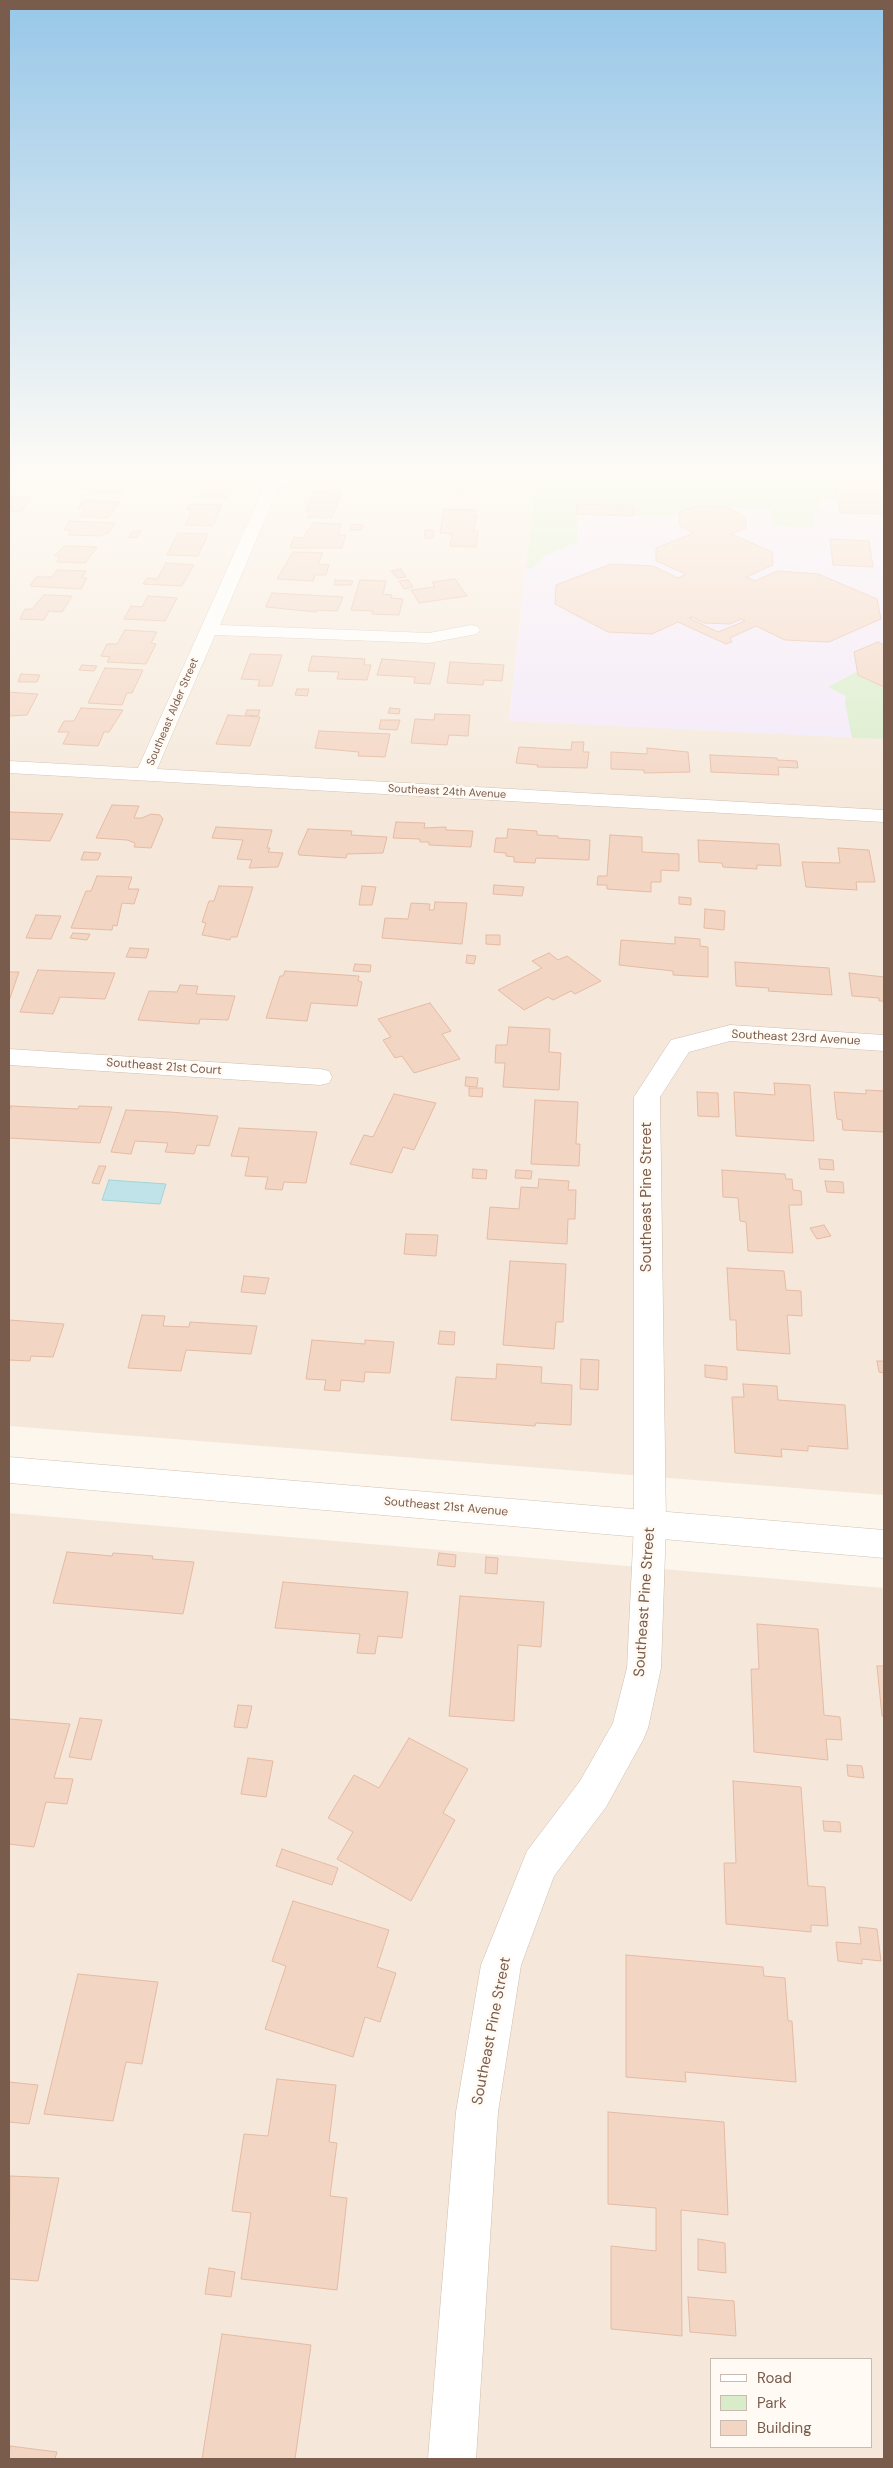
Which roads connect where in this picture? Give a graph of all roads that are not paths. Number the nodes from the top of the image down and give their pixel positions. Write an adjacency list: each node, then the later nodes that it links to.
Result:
1 (229, 584): 2 (street, Southeast Alder Street)
2 (208, 630): 3 (street); 5 (street, Southeast Alder Street)
3 (471, 630)
4 (9, 767): 5 (street, Southeast 24th Avenue)
5 (145, 775): 6 (street, Southeast 24th Avenue)
6 (884, 816)
7 (884, 1043): 8 (street, Southeast 23rd Avenue)
8 (680, 1046): 12 (street, Southeast Pine Street)
9 (9, 1056): 10 (street, Southeast 21st Court)
10 (320, 1076)
11 (9, 1470): 12 (street, Southeast 21st Avenue)
12 (650, 1524): 13 (street, Southeast 21st Avenue); 14 (street, Southeast Pine Street)
13 (884, 1544)
14 (452, 2459)

